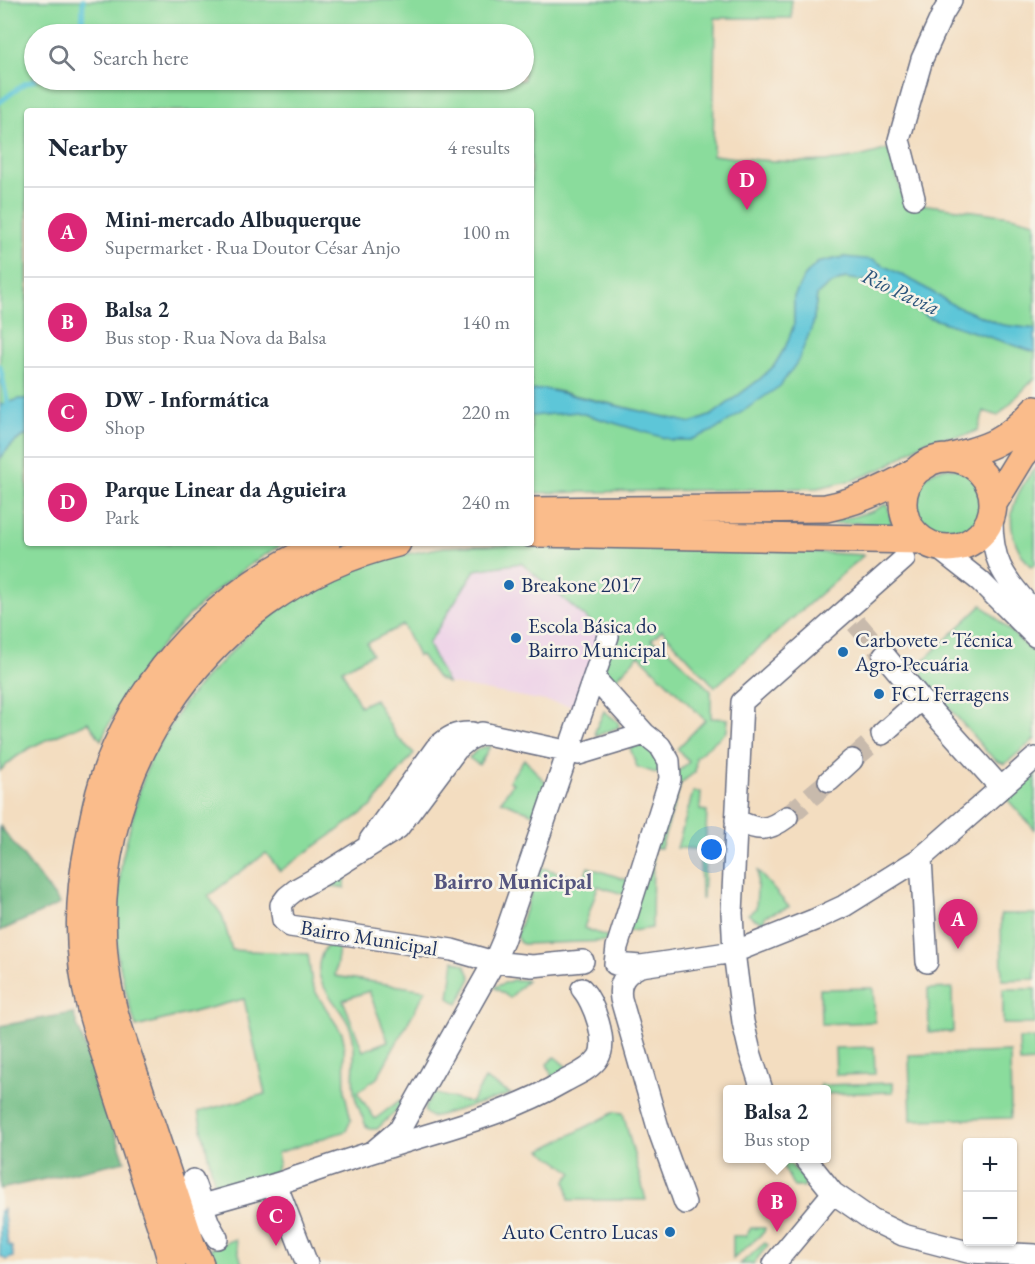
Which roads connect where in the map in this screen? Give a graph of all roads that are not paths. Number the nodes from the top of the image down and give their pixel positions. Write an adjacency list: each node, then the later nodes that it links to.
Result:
1 (951, 0): 2 (street)
2 (914, 198)
3 (1032, 423): 4 (main road); 5 (main road)
4 (937, 461): 5 (main road); 6 (main road); 10 (main road)
5 (993, 509): 10 (main road); 11 (street)
6 (534, 511)
7 (534, 533): 10 (main road)
8 (320, 546): 44 (main road)
9 (384, 546): 45 (main road)
10 (921, 549): 13 (street); 25 (street)
11 (1035, 613)
12 (608, 636): 15 (street)
13 (1035, 636)
14 (885, 655): 16 (street)
15 (594, 680): 17 (street); 19 (street)
16 (921, 699): 18 (street); 23 (street)
17 (645, 734): 19 (street, Bairro Municipal); 33 (street)
18 (882, 734)
19 (568, 752): 29 (street); 29 (street, Bairro Municipal)
20 (1035, 758): 23 (street)
21 (852, 760): 22 (street)
22 (829, 782)
23 (1001, 788): 26 (street)
24 (787, 817): 25 (street)
25 (736, 820): 27 (street)
26 (921, 858): 27 (street); 30 (street)
27 (734, 952): 33 (street); 34 (street)
28 (584, 961): 31 (street); 32 (street); 33 (street)
29 (494, 962): 31 (street, Bairro Municipal); 35 (street)
30 (927, 962)
31 (532, 966): 32 (street)
32 (579, 986): 33 (street)
33 (611, 989): 36 (street); 42 (street)
34 (761, 1085)
35 (406, 1120): 36 (street); 37 (street)
36 (418, 1138): 37 (street)
37 (374, 1151): 40 (street)
38 (809, 1163): 41 (street)
39 (193, 1180): 40 (street)
40 (276, 1184): 46 (street)
41 (833, 1193): 43 (street); 47 (street)
42 (685, 1203)
43 (1035, 1255)
44 (172, 1264)
45 (200, 1264)
46 (307, 1264)
47 (774, 1264)

